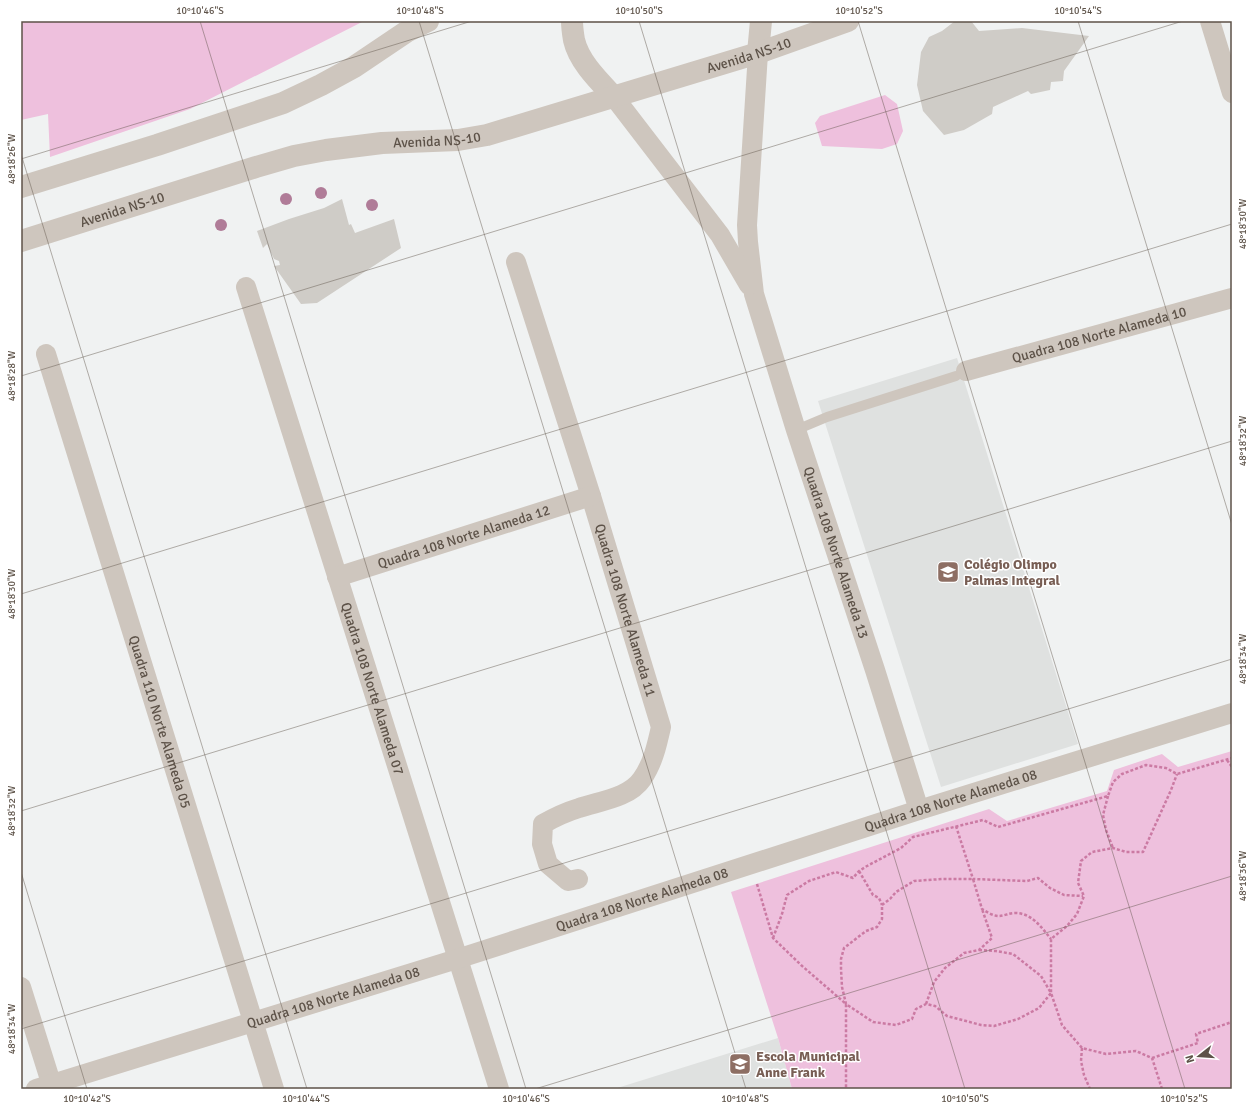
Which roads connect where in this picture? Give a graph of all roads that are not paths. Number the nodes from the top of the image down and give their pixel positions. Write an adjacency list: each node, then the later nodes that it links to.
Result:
1 (428, 21): 9 (street)
2 (572, 21): 8 (street)
3 (761, 21): 6 (street)
4 (848, 21): 6 (street, Avenida NS-10)
5 (1210, 21): 7 (street)
6 (758, 54): 8 (street, Avenida NS-10); 13 (street)
7 (1232, 93)
8 (614, 97): 10 (street, Avenida NS-10); 13 (street)
9 (21, 188)
10 (21, 241)
11 (516, 262): 18 (street, Quadra 108 Norte Alameda 11)
12 (246, 287): 19 (street, Quadra 108 Norte Alameda 07)
13 (754, 294): 17 (street, Quadra 108 Norte Alameda 13)
14 (1232, 298): 16 (street, Quadra 108 Norte Alameda 10)
15 (46, 354): 25 (street, Quadra 110 Norte Alameda 05)
16 (961, 373): 17 (lane)
17 (796, 430): 21 (street, Quadra 108 Norte Alameda 13)
18 (590, 496): 19 (street, Quadra 108 Norte Alameda 12); 22 (street, Quadra 108 Norte Alameda 11)
19 (337, 577): 23 (street, Quadra 108 Norte Alameda 07)
20 (1232, 713): 21 (street, Quadra 108 Norte Alameda 08)
21 (919, 810): 23 (street, Quadra 108 Norte Alameda 08)
22 (578, 879)
23 (458, 959): 25 (street, Quadra 108 Norte Alameda 08); 28 (street, Quadra 108 Norte Alameda 07)
24 (21, 986): 26 (street)
25 (253, 1022): 26 (street, Quadra 108 Norte Alameda 08); 27 (street, Quadra 110 Norte Alameda 05)
26 (47, 1087)
27 (274, 1089)
28 (498, 1089)

